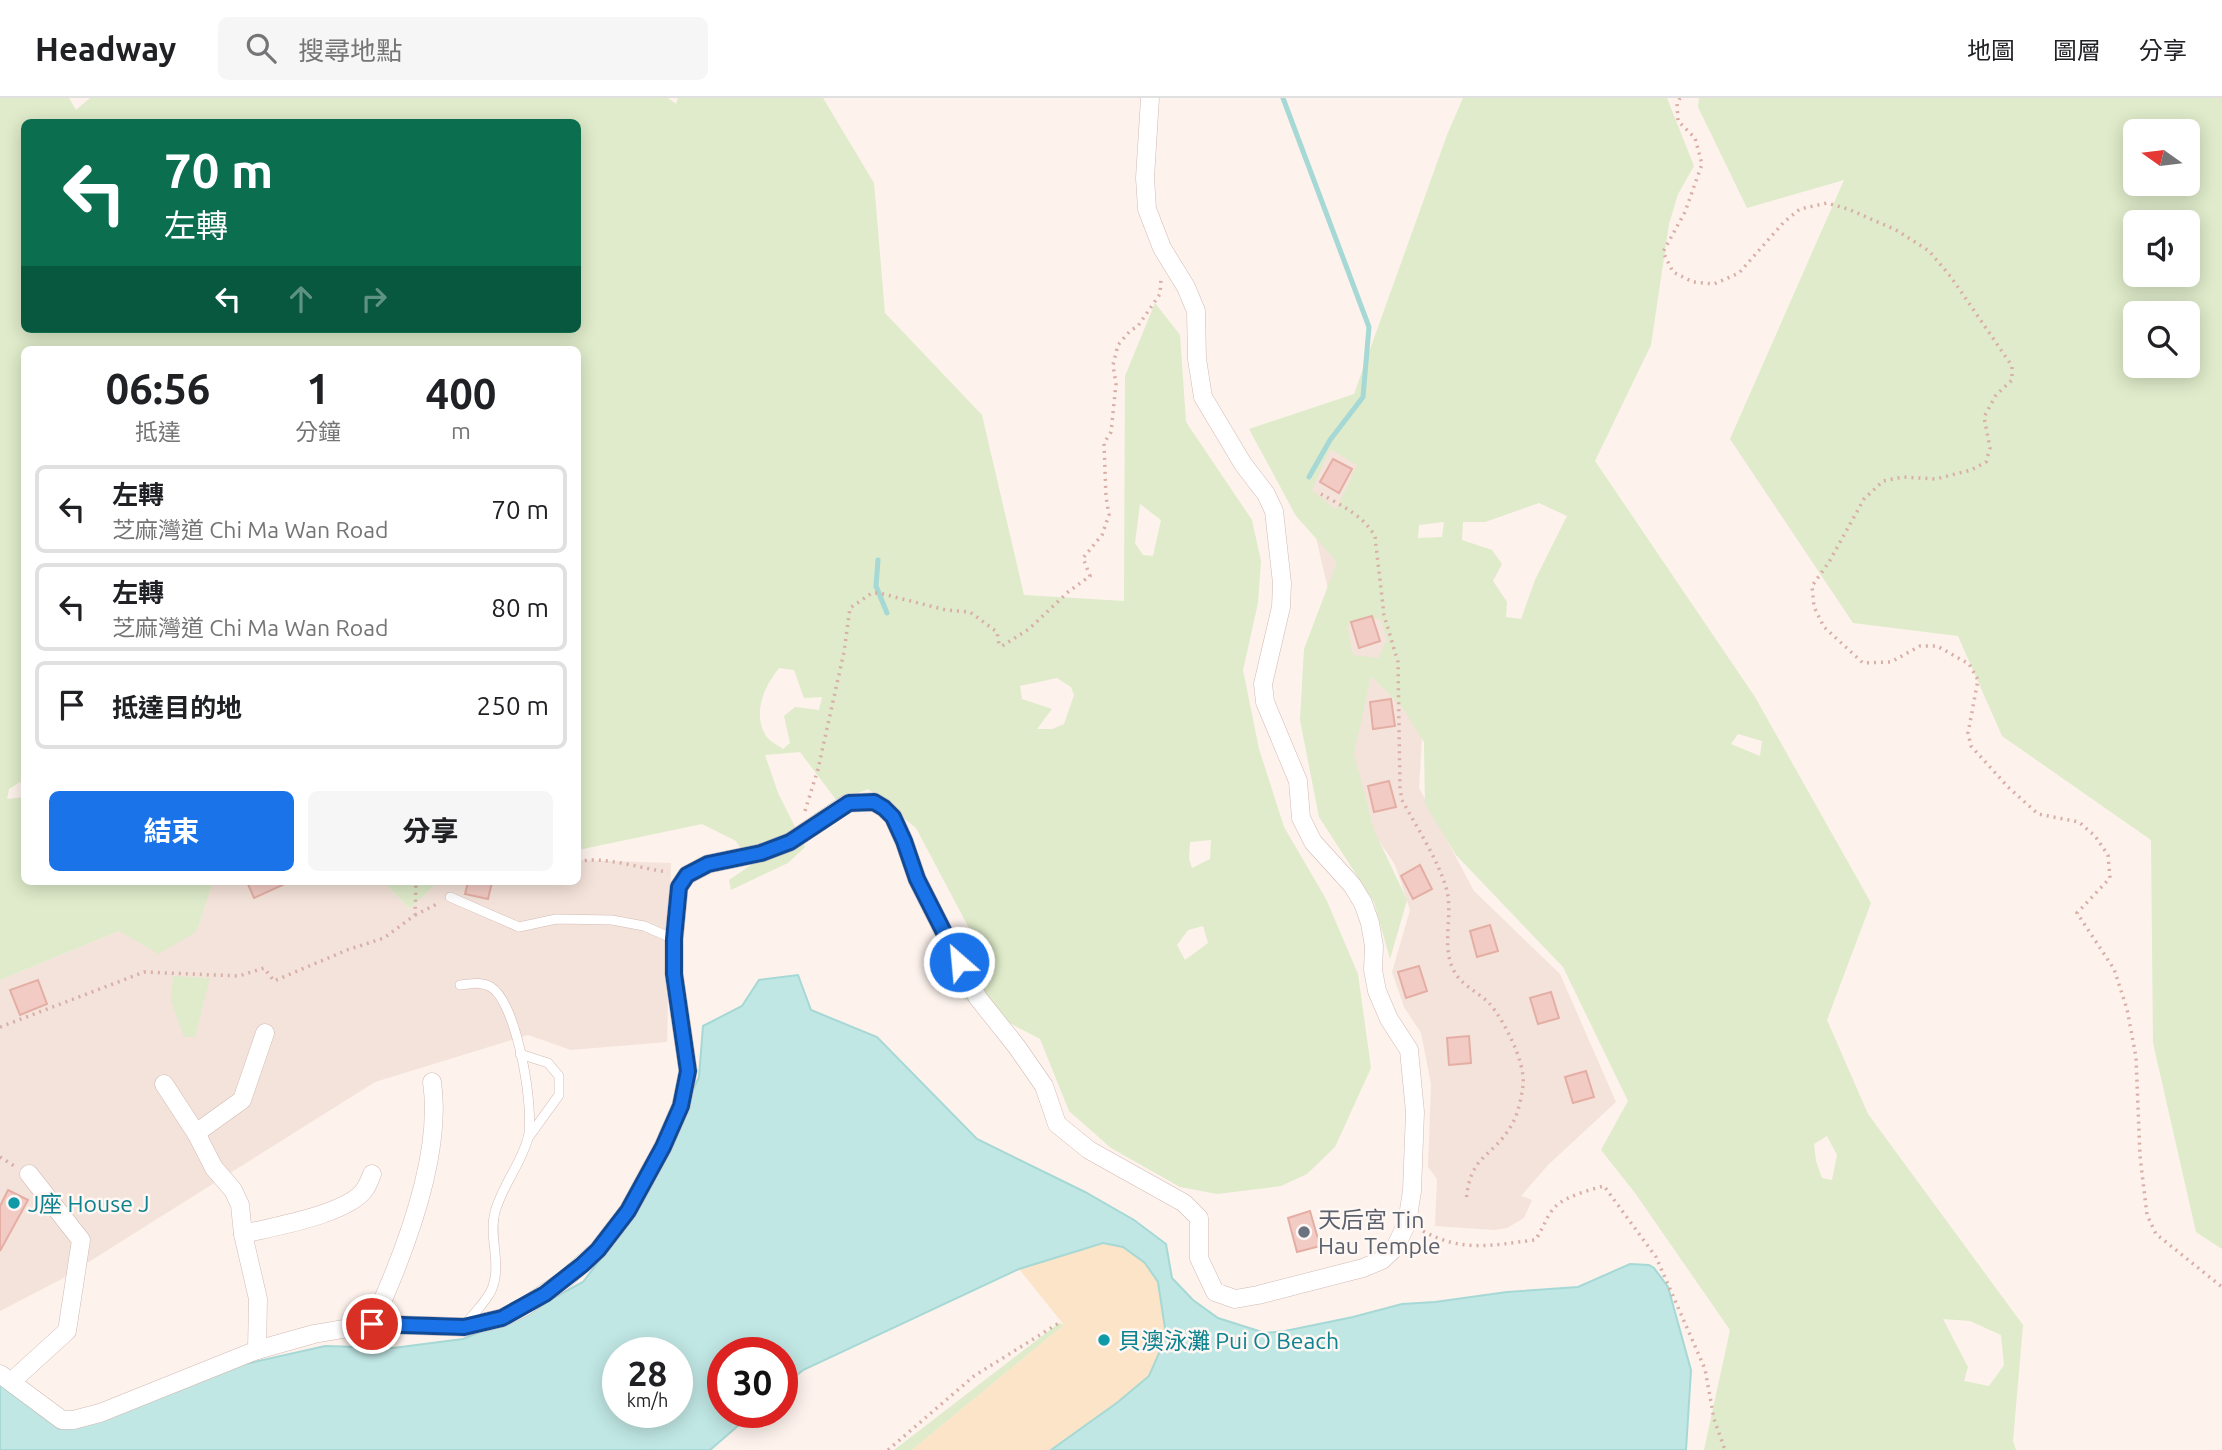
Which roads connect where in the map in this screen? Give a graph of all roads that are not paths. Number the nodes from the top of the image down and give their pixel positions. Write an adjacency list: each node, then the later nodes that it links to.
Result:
1 (1150, 98): 3 (street)
2 (450, 897): 3 (lane)
3 (674, 939): 15 (street)
4 (460, 985): 6 (lane)
5 (265, 1033): 9 (street)
6 (520, 1054): 10 (lane); 10 (lane)
7 (432, 1083): 14 (street)
8 (164, 1084): 9 (street)
9 (195, 1133): 13 (street)
10 (527, 1140): 15 (lane)
11 (29, 1174): 17 (street)
12 (372, 1174): 13 (street)
13 (243, 1234): 16 (street)
14 (372, 1324): 15 (street); 16 (street)
15 (464, 1327)
16 (257, 1350): 17 (street)
17 (6, 1378)

